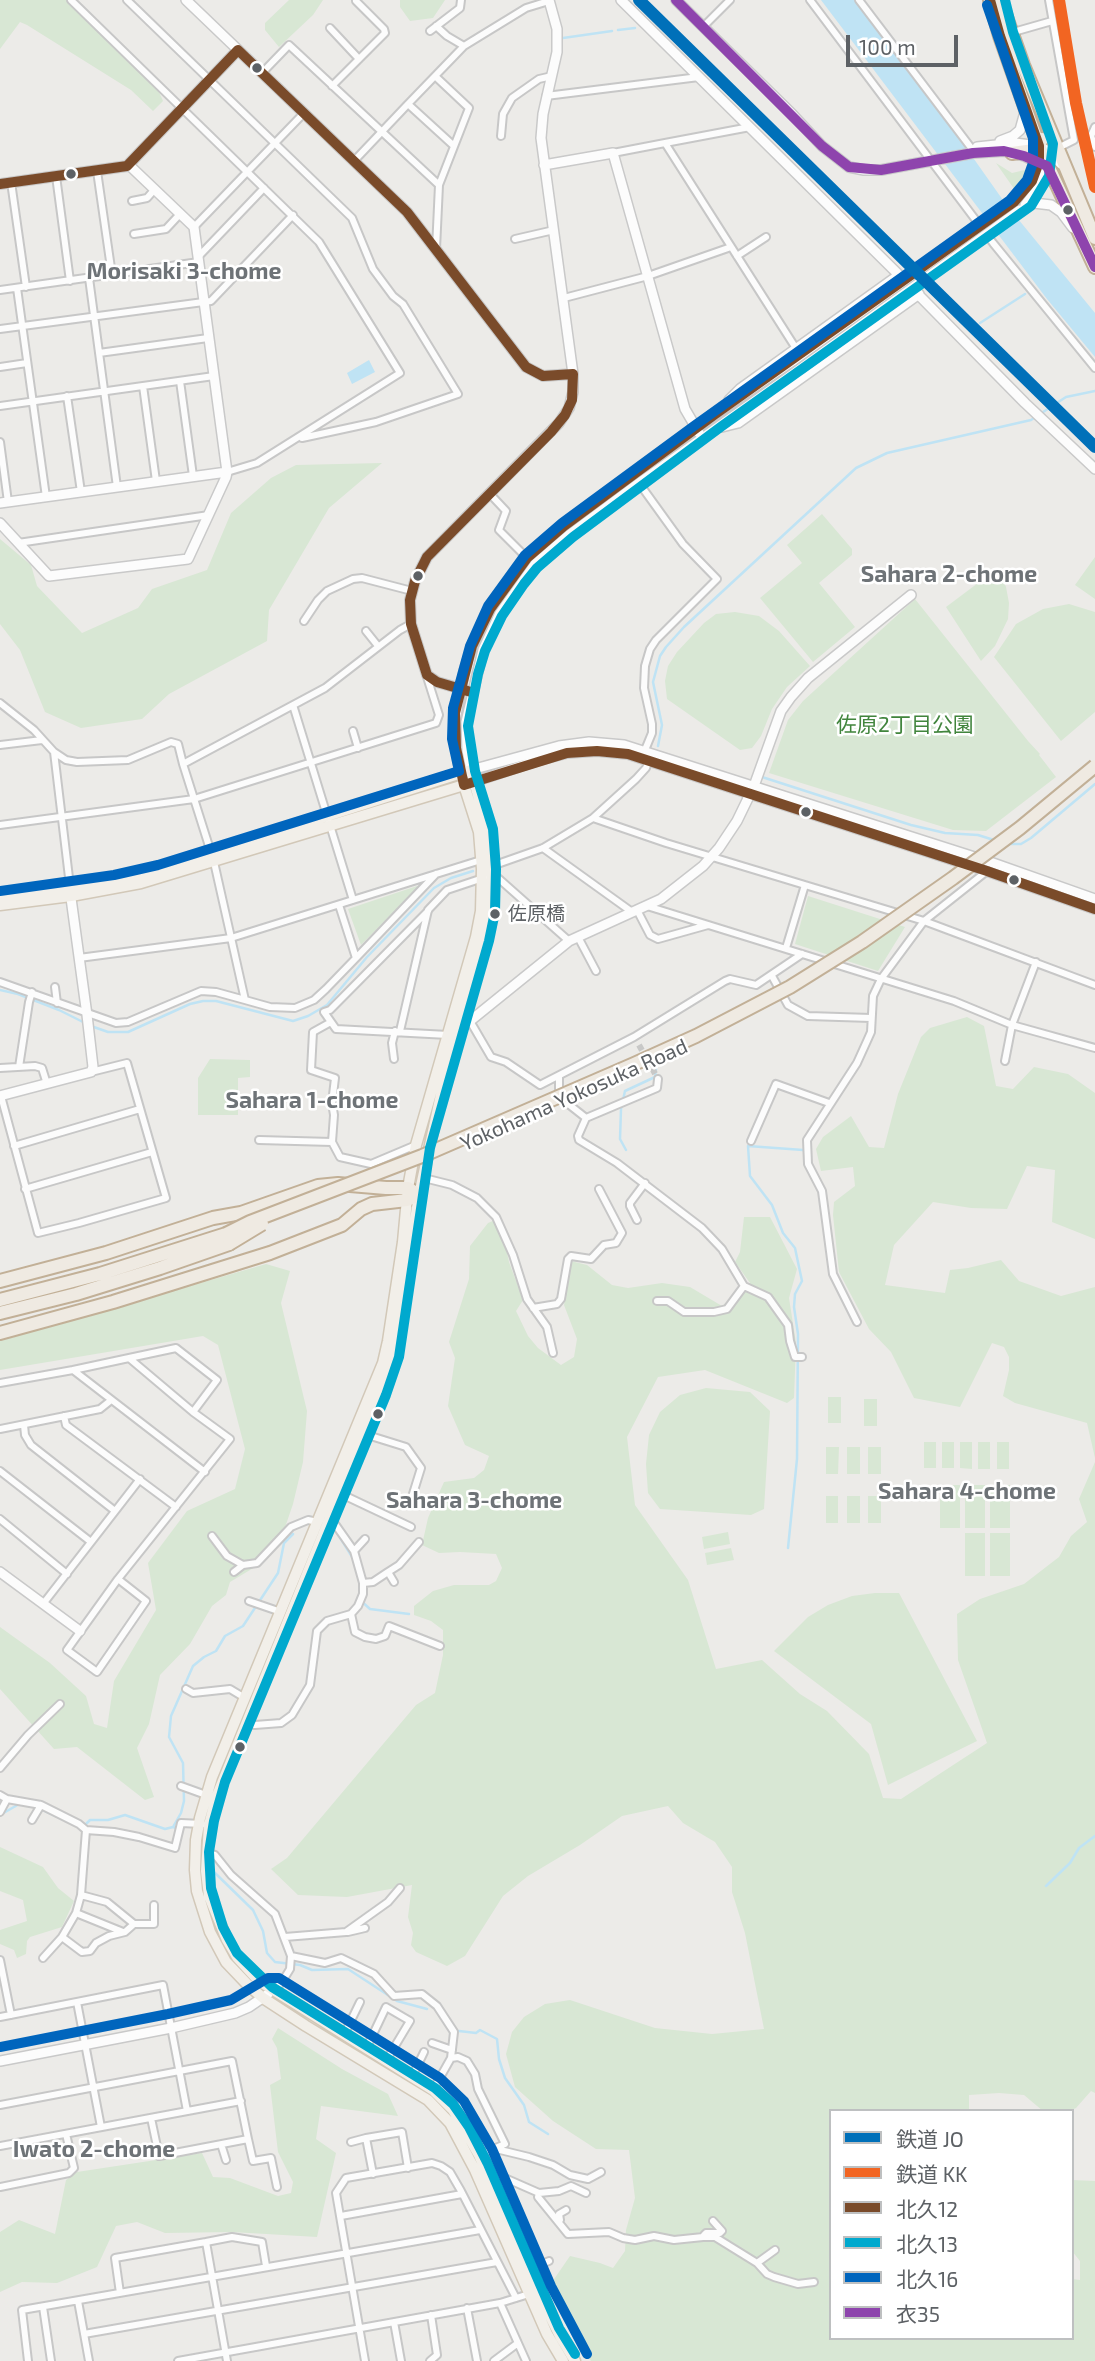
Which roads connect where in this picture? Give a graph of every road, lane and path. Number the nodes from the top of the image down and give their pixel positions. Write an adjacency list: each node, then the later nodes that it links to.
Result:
1 (71, 0): 31 (street)
2 (127, 0): 26 (street)
3 (186, 0): 20 (street)
4 (461, 0): 19 (street)
5 (549, 0): 19 (street); 24 (street)
6 (621, 0): 25 (street)
7 (676, 0): 16 (street)
8 (730, 0): 16 (street)
9 (810, 0): 44 (street)
10 (859, 0): 41 (street)
11 (990, 0): 30 (highway)
12 (1000, 0): 18 (highway)
13 (1049, 0): 15 (street)
14 (356, 1): 21 (street)
15 (1052, 21): 18 (street); 45 (street)
16 (703, 27): 44 (street)
17 (330, 28): 21 (street)
18 (1010, 33): 45 (highway)
19 (464, 46): 23 (street)
20 (238, 50): 22 (street); 26 (street)
21 (359, 59): 27 (street)
22 (262, 73): 27 (street); 32 (street)
23 (435, 76): 29 (street); 39 (street)
24 (552, 76): 28 (street); 36 (street)
25 (699, 77): 28 (street); 33 (street)
26 (210, 80): 31 (street); 37 (street)
27 (332, 86): 35 (street)
28 (546, 96): 47 (street)
29 (408, 104): 35 (street); 39 (street)
30 (1025, 107): 41 (street); 45 (highway)
31 (182, 109): 48 (street); 50 (street)
32 (304, 113): 37 (street); 46 (street)
33 (750, 127): 38 (street); 75 (street)
34 (1095, 127): 40 (street)
35 (382, 131): 46 (street); 54 (street)
36 (501, 136)
37 (275, 143): 50 (street); 107 (street)
38 (665, 143): 42 (street); 69 (street)
39 (454, 146): 54 (street)
40 (1095, 147)
41 (972, 150): 43 (street); 44 (street); 45 (street)
42 (613, 153): 47 (street); 76 (street)
43 (1012, 153): 45 (highway)
44 (931, 158): 95 (street)
45 (1047, 158): 58 (street); 68 (highway); 68 (highway)
46 (354, 161): 70 (street)
47 (544, 164): 63 (street)
48 (129, 165): 49 (street); 56 (street)
49 (97, 170): 51 (street); 74 (street)
50 (247, 172): 55 (street); 62 (street)
51 (56, 176): 52 (street); 78 (street)
52 (11, 182): 53 (street); 80 (street)
53 (0, 184)
54 (439, 185): 70 (street)
55 (264, 188): 60 (street); 72 (street)
56 (155, 189): 57 (street); 59 (street)
57 (132, 201)
58 (1019, 206): 68 (street); 92 (street, bridge); 105 (street, bridge)
59 (180, 214): 62 (street); 64 (street)
60 (293, 215): 85 (street); 107 (street)
61 (142, 224): 64 (street)
62 (194, 227): 72 (street)
63 (554, 230): 67 (street); 84 (street)
64 (144, 233): 65 (street)
65 (134, 234)
66 (766, 237): 71 (street)
67 (515, 239)
68 (1089, 241): 73 (highway)
69 (731, 247): 71 (street); 76 (street)
70 (436, 249): 96 (street)
71 (737, 256): 92 (street)
72 (198, 260): 74 (street); 85 (street)
73 (1095, 267)
74 (112, 275): 77 (street)
75 (900, 275): 79 (street); 83 (street)
76 (648, 276): 84 (street); 104 (street)
77 (89, 278): 78 (street); 87 (street)
78 (70, 281): 80 (street)
79 (886, 285): 86 (street); 92 (street)
80 (26, 287): 81 (street)
81 (17, 288): 82 (street); 88 (street)
82 (0, 290)
83 (919, 294): 86 (street); 109 (street)
84 (564, 298): 96 (street)
85 (204, 301): 87 (street); 90 (street)
86 (904, 304): 105 (street)
87 (94, 316): 88 (street); 91 (street)
88 (22, 326): 89 (street); 93 (street)
89 (0, 329)
90 (208, 338): 91 (street); 97 (street)
91 (99, 353): 100 (street)
92 (796, 355): 104 (street)
93 (27, 363): 94 (street); 102 (street)
94 (0, 367)
95 (1095, 368)
96 (573, 374): 116 (street)
97 (214, 376): 98 (street); 110 (street)
98 (180, 381): 99 (street); 111 (street)
99 (143, 386): 100 (street); 112 (street)
100 (104, 391): 101 (street); 114 (street)
101 (68, 396): 102 (street); 115 (street)
102 (32, 401): 103 (street); 117 (street)
103 (0, 406)
104 (696, 428): 106 (street); 122 (street)
105 (713, 429): 106 (street)
106 (702, 437): 113 (street)
107 (297, 439): 110 (street)
108 (0, 442): 118 (street)
109 (1095, 469)
110 (227, 472): 111 (street); 119 (street)
111 (193, 476): 112 (street)
112 (156, 481): 114 (street)
113 (639, 483): 131 (street); 139 (street)
114 (117, 487): 115 (street)
115 (81, 492): 117 (street)
116 (490, 494): 122 (street); 123 (street)
117 (46, 497): 118 (street)
118 (4, 502)
119 (209, 515): 121 (street); 121 (street)
120 (0, 523): 121 (street)
121 (18, 543)
122 (527, 558): 130 (street)
123 (412, 591): 125 (street); 126 (street)
124 (911, 595): 145 (street)
125 (304, 621)
126 (411, 624): 128 (street); 129 (street)
127 (366, 631): 128 (street)
128 (378, 646): 133 (street)
129 (427, 675): 130 (street); 137 (street)
130 (460, 689): 131 (street); 144 (street)
131 (471, 692): 144 (street)
132 (0, 703): 135 (street)
133 (293, 705): 140 (street); 141 (street)
134 (353, 731): 137 (street)
135 (42, 740): 136 (street); 138 (street)
136 (0, 745)
137 (358, 748): 140 (street)
138 (54, 752): 141 (street); 147 (street)
139 (649, 755): 144 (street); 145 (street); 148 (street)
140 (311, 763): 146 (street); 149 (street)
141 (183, 764): 146 (street)
142 (1095, 766): 219 (highway, Yokohama Yokosuka Road, bridge)
143 (1095, 773): 219 (highway, Yokohama Yokosuka Road, bridge)
144 (468, 777): 149 (main road); 155 (main road)
145 (752, 790): 152 (street); 154 (street)
146 (194, 799): 147 (street); 153 (street)
147 (62, 817): 150 (street); 158 (street)
148 (593, 818): 151 (street); 152 (street)
149 (329, 821): 153 (main road); 161 (street)
150 (0, 825)
151 (543, 848): 155 (street); 164 (street)
152 (713, 856): 157 (street); 164 (street)
153 (213, 858): 158 (main road); 169 (street)
154 (988, 867): 160 (street); 165 (street); 167 (street)
155 (486, 870): 156 (street); 166 (street); 170 (street); 188 (main road); 191 (main road)
156 (436, 874): 161 (street); 174 (street)
157 (805, 885): 167 (street); 171 (street)
158 (70, 891): 159 (main road); 162 (main road); 173 (street)
159 (0, 896)
160 (1095, 899)
161 (353, 900): 163 (street)
162 (0, 905)
163 (339, 905): 169 (street); 174 (street)
164 (638, 909): 168 (street); 168 (street); 170 (street)
165 (1095, 909)
166 (428, 910): 187 (street); 190 (street)
167 (924, 921): 175 (street); 178 (street)
168 (710, 925): 171 (street)
169 (231, 939): 173 (street); 183 (street)
170 (573, 939): 176 (street); 188 (street)
171 (786, 948): 172 (street)
172 (802, 954): 177 (street); 178 (street)
173 (79, 958): 185 (street)
174 (356, 958): 183 (street)
175 (1036, 962): 180 (street); 189 (street)
176 (596, 971)
177 (772, 976): 186 (street); 192 (street)
178 (881, 978): 186 (street); 189 (street)
179 (0, 982): 182 (street)
180 (1095, 985)
181 (55, 987): 184 (street)
182 (31, 996): 184 (street); 197 (street)
183 (246, 1000): 185 (street)
184 (57, 1003): 185 (street)
185 (88, 1015): 199 (street)
186 (871, 1018): 204 (street)
187 (331, 1022): 190 (street); 209 (street)
188 (465, 1022): 200 (street); 213 (main road)
189 (1012, 1025): 194 (street); 196 (street)
190 (397, 1031): 191 (street); 195 (street)
191 (448, 1035): 210 (main road)
192 (634, 1037): 193 (street); 200 (street)
193 (639, 1045)
194 (1095, 1048)
195 (394, 1059)
196 (1005, 1061)
197 (19, 1067): 198 (street); 202 (street)
198 (0, 1068)
199 (92, 1072): 202 (street); 205 (street)
200 (559, 1077): 206 (street)
201 (658, 1079): 206 (street)
202 (47, 1084): 203 (street)
203 (0, 1096): 211 (street)
204 (829, 1103): 208 (street); 226 (street)
205 (140, 1109): 211 (street); 212 (street)
206 (586, 1118): 214 (street)
207 (259, 1140): 209 (street)
208 (751, 1141)
209 (332, 1142): 210 (street)
210 (416, 1145): 217 (main road)
211 (14, 1146): 215 (street)
212 (152, 1152): 215 (street); 215 (street)
213 (424, 1178): 217 (main road); 224 (street)
214 (645, 1183): 218 (street); 221 (street)
215 (25, 1189)
216 (599, 1189): 224 (street)
217 (411, 1194): 220 (highway); 227 (highway); 238 (main road)
218 (637, 1220)
219 (228, 1239): 222 (highway, Yokohama Yokosuka Road); 225 (highway, Yokohama Yokosuka Road)
220 (0, 1281)
221 (744, 1286): 223 (street); 229 (street)
222 (0, 1300)
223 (657, 1301)
224 (533, 1308): 228 (street)
225 (0, 1313)
226 (857, 1322)
227 (0, 1332)
228 (553, 1353)
229 (802, 1357)
230 (129, 1358): 231 (street); 234 (street); 234 (street)
231 (73, 1370): 232 (street); 233 (street)
232 (0, 1383)
233 (110, 1401): 235 (street); 240 (street)
234 (193, 1412): 240 (street)
235 (64, 1416): 236 (street); 241 (street)
236 (24, 1424): 237 (street); 245 (street)
237 (0, 1429)
238 (360, 1432): 242 (main road); 243 (street); 248 (main road)
239 (0, 1471): 252 (street)
240 (205, 1472): 244 (street)
241 (140, 1479): 244 (street); 245 (street)
242 (339, 1493): 246 (main road); 249 (street)
243 (412, 1497)
244 (177, 1507): 260 (street)
245 (115, 1511): 252 (street)
246 (330, 1517): 254 (street); 272 (main road)
247 (0, 1519): 259 (street)
248 (318, 1522): 255 (street); 265 (main road)
249 (411, 1527)
250 (212, 1535): 255 (street)
251 (365, 1539): 254 (street)
252 (91, 1542): 259 (street)
253 (419, 1542): 258 (street)
254 (354, 1551): 262 (street)
255 (243, 1565): 257 (street)
256 (0, 1572): 264 (street)
257 (234, 1572)
258 (387, 1572): 261 (street); 262 (street)
259 (67, 1574): 264 (street)
260 (118, 1579): 267 (street); 267 (street)
261 (394, 1582)
262 (363, 1583): 266 (street)
263 (249, 1601): 265 (street)
264 (43, 1604): 267 (street)
265 (281, 1612): 270 (main road)
266 (351, 1614): 268 (street); 272 (street)
267 (80, 1631)
268 (440, 1646)
269 (186, 1689): 270 (street)
270 (244, 1698): 275 (main road)
271 (60, 1704): 273 (street)
272 (246, 1723): 280 (main road)
273 (0, 1768)
274 (181, 1786): 275 (street)
275 (206, 1795): 280 (main road)
276 (4, 1797): 277 (street); 278 (street)
277 (41, 1805): 279 (street); 281 (street)
278 (0, 1812)
279 (32, 1820)
280 (204, 1824): 281 (street); 282 (main road); 298 (main road)
281 (86, 1830): 284 (street)
282 (206, 1853): 292 (street); 297 (main road)
283 (400, 1888): 289 (street)
284 (81, 1895): 286 (street); 287 (street)
285 (154, 1905): 287 (street)
286 (76, 1913): 290 (street); 291 (street)
287 (134, 1924): 290 (street)
288 (365, 1928): 289 (street)
289 (346, 1932): 292 (street)
290 (125, 1933): 291 (street)
291 (62, 1937): 294 (street)
292 (285, 1937): 293 (street)
293 (291, 1956): 297 (street); 308 (street)
294 (43, 1958)
295 (0, 1960): 296 (street)
296 (1, 1977): 301 (street)
297 (273, 1991): 298 (street); 304 (main road)
298 (263, 1998): 303 (street); 358 (main road)
299 (76, 2002): 301 (street); 303 (street); 306 (street)
300 (360, 2002): 304 (street)
301 (11, 2015): 302 (street)
302 (0, 2017)
303 (171, 2028): 306 (street); 313 (street)
304 (344, 2036): 307 (main road)
305 (432, 2043): 308 (street)
306 (85, 2045): 311 (street); 315 (street)
307 (366, 2049): 312 (main road); 312 (street)
308 (452, 2050): 310 (street)
309 (424, 2052): 314 (street)
310 (451, 2058): 316 (street); 328 (street)
311 (0, 2061)
312 (386, 2061): 314 (main road)
313 (180, 2071): 315 (street); 317 (street); 319 (street)
314 (412, 2077): 316 (main road)
315 (93, 2088): 318 (street); 321 (street)
316 (433, 2090): 329 (main road)
317 (241, 2101): 319 (street); 324 (street)
318 (0, 2105)
319 (187, 2111): 320 (street)
320 (151, 2118): 321 (street); 326 (street)
321 (101, 2127): 322 (street)
322 (66, 2134): 327 (street); 335 (street)
323 (366, 2138): 325 (street); 331 (street); 333 (street)
324 (248, 2139): 326 (street); 336 (street)
325 (351, 2142)
326 (221, 2144): 330 (street)
327 (0, 2146)
328 (495, 2148): 329 (street); 332 (street)
329 (479, 2155): 334 (main road)
330 (226, 2160)
331 (408, 2168): 333 (street); 339 (street)
332 (601, 2172)
333 (373, 2174): 341 (street)
334 (488, 2174): 337 (street); 353 (main road)
335 (0, 2187)
336 (277, 2187)
337 (539, 2193): 338 (street); 342 (street)
338 (586, 2193)
339 (462, 2194): 341 (street); 344 (street)
340 (566, 2210): 342 (street)
341 (341, 2216): 348 (street)
342 (554, 2218): 345 (street)
343 (713, 2221): 345 (street)
344 (480, 2230): 348 (street); 350 (street)
345 (703, 2236): 351 (street)
346 (206, 2242): 352 (street); 354 (street); 357 (street)
347 (775, 2250): 351 (street)
348 (347, 2252): 352 (street); 356 (street)
349 (549, 2261): 353 (street)
350 (497, 2262): 356 (street); 359 (street)
351 (757, 2263): 355 (street)
352 (266, 2266): 354 (street)
353 (528, 2270): 383 (main road)
354 (213, 2275): 357 (street); 364 (street)
355 (814, 2282)
356 (353, 2288): 364 (street); 367 (street)
357 (120, 2293): 360 (street)
358 (528, 2294): 359 (street); 382 (main road)
359 (516, 2298): 361 (street)
360 (78, 2301): 362 (street); 368 (street)
361 (499, 2303): 363 (street); 369 (street)
362 (43, 2306): 371 (street); 372 (street)
363 (467, 2308): 365 (street); 379 (street)
364 (219, 2312): 368 (street); 370 (street)
365 (431, 2315): 366 (street); 378 (street)
366 (394, 2322): 367 (street); 377 (street)
367 (360, 2328): 370 (street); 376 (street)
368 (84, 2334): 373 (street)
369 (518, 2343): 380 (street); 381 (street)
370 (226, 2352): 374 (street); 375 (street)
371 (28, 2361)
372 (51, 2361)
373 (89, 2361)
374 (178, 2361)
375 (227, 2361)
376 (365, 2361)
377 (401, 2361)
378 (430, 2361)
379 (477, 2361)
380 (494, 2361)
381 (526, 2361)
382 (563, 2361)
383 (575, 2361)

